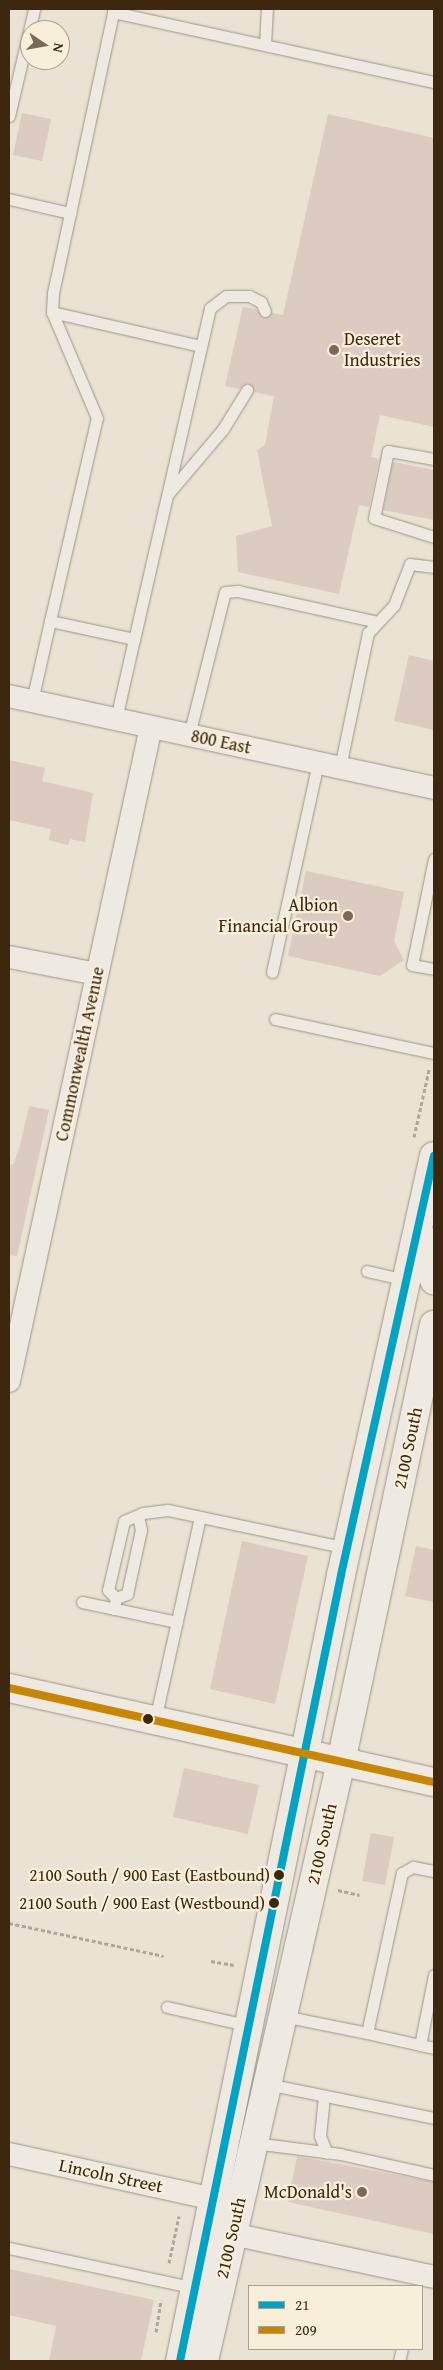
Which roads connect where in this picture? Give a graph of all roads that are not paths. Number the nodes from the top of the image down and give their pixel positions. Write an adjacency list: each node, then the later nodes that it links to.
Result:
1 (34, 9): 5 (lane)
2 (267, 9): 3 (lane)
3 (265, 45): 4 (lane); 7 (lane)
4 (434, 82)
5 (9, 116)
6 (9, 199): 7 (lane)
7 (70, 213): 9 (lane)
8 (266, 311): 10 (lane)
9 (52, 312): 10 (lane); 16 (lane)
10 (200, 346): 13 (lane)
11 (247, 390): 13 (lane)
12 (434, 459): 14 (lane)
13 (167, 495): 18 (lane)
14 (434, 537)
15 (434, 567): 17 (lane)
16 (50, 621): 18 (lane); 20 (lane)
17 (378, 622): 23 (lane); 25 (lane)
18 (134, 638): 21 (lane)
19 (9, 696): 20 (street, 800 East)
20 (32, 701): 21 (street, 800 East)
21 (116, 719): 22 (street, 800 East)
22 (151, 726): 23 (street, 800 East); 31 (street, Commonwealth Avenue)
23 (189, 735): 24 (street, 800 East)
24 (318, 763): 25 (street, 800 East); 30 (lane)
25 (340, 767): 26 (street, 800 East)
26 (434, 788)
27 (434, 859): 29 (lane)
28 (9, 956): 31 (street)
29 (434, 970)
30 (272, 972)
31 (97, 974): 40 (street, Commonwealth Avenue)
32 (275, 1019): 33 (lane)
33 (434, 1053)
34 (434, 1156): 37 (main road, 2100 South)
35 (434, 1242): 38 (main road)
36 (367, 1271): 37 (lane)
37 (406, 1280): 41 (main road); 44 (main road, 2100 South)
38 (434, 1280)
39 (434, 1325): 41 (main road, 2100 South)
40 (9, 1381)
41 (394, 1512): 51 (main road, 2100 South)
42 (138, 1516): 43 (lane); 46 (lane); 46 (lane)
43 (200, 1517): 44 (lane); 47 (lane)
44 (347, 1548): 50 (main road, 2100 South)
45 (82, 1602): 46 (lane)
46 (115, 1604): 47 (lane)
47 (177, 1622): 49 (lane)
48 (9, 1688): 49 (main road)
49 (155, 1720): 50 (main road)
50 (304, 1754): 51 (main road); 57 (main road, 2100 South)
51 (341, 1762): 52 (main road); 56 (main road, 2100 South)
52 (434, 1782)
53 (434, 1871): 58 (lane)
54 (434, 1976): 59 (lane)
55 (167, 2007): 57 (lane)
56 (283, 2016): 58 (lane); 61 (main road, 2100 South)
57 (252, 2026): 68 (main road, 2100 South)
58 (367, 2033): 59 (lane)
59 (420, 2045): 60 (lane)
60 (434, 2048)
61 (267, 2084): 62 (lane); 64 (main road, 2100 South)
62 (324, 2096): 63 (lane); 65 (lane)
63 (434, 2118)
64 (253, 2142): 65 (lane); 69 (main road, 2100 South)
65 (327, 2153): 67 (lane)
66 (9, 2154): 68 (street, Lincoln Street)
67 (434, 2175)
68 (214, 2199): 71 (main road); 73 (main road, 2100 South)
69 (232, 2234): 71 (main road, 2100 South); 72 (street)
70 (9, 2248): 73 (lane)
71 (223, 2275): 75 (main road, 2100 South)
72 (422, 2279)
73 (195, 2288): 74 (main road, 2100 South)
74 (180, 2361)
75 (204, 2361)

